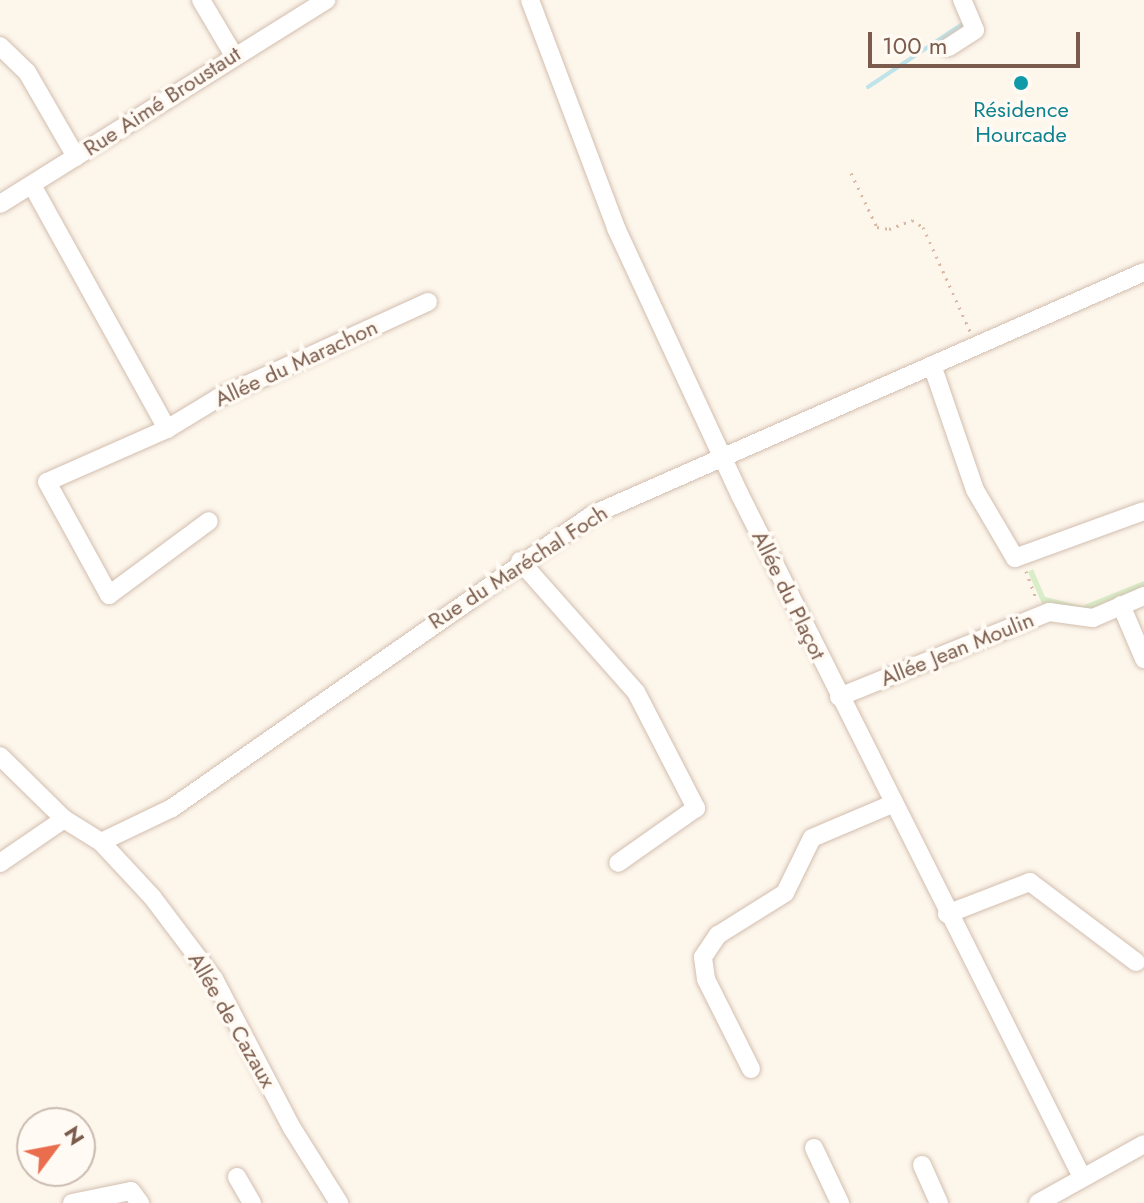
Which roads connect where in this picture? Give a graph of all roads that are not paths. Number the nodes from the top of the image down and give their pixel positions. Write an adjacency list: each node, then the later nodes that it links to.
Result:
1 (201, 0): 7 (street)
2 (326, 0): 7 (street, Rue Aimé Broustaut)
3 (530, 0): 15 (street, Allée du Plaçot)
4 (962, 0): 6 (street)
5 (0, 46): 8 (street)
6 (949, 47)
7 (233, 54): 8 (street, Rue Aimé Broustaut)
8 (76, 157): 9 (street, Rue Aimé Broustaut)
9 (32, 185): 10 (street, Rue Aimé Broustaut); 14 (street)
10 (0, 204)
11 (1144, 272): 13 (street, Rue du Maréchal Foch)
12 (428, 302): 14 (street, Allée du Marachon)
13 (932, 365): 15 (street, Rue du Maréchal Foch); 16 (street)
14 (167, 429): 17 (street, Allée du Marachon)
15 (724, 460): 18 (street, Rue du Maréchal Foch); 22 (street, Allée du Plaçot)
16 (1144, 511)
17 (209, 521)
18 (520, 561): 26 (street, Rue du Maréchal Foch); 28 (street)
19 (1144, 596): 20 (street, Allée Jean Moulin)
20 (1121, 605): 21 (street); 22 (street, Allée Jean Moulin)
21 (1144, 659)
22 (839, 697): 24 (street, Allée du Plaçot)
23 (0, 756): 25 (street, Allée de Cazaux)
24 (892, 804): 29 (street, Allée du Plaçot); 31 (street)
25 (64, 819): 26 (street, Allée de Cazaux); 27 (street)
26 (101, 842): 40 (street, Allée de Cazaux)
27 (0, 863)
28 (618, 863)
29 (947, 914): 30 (street); 35 (street, Allée du Plaçot)
30 (1136, 962)
31 (751, 1069)
32 (1144, 1144): 35 (street)
33 (814, 1148): 41 (street)
34 (922, 1165): 42 (street)
35 (1081, 1175): 43 (street)
36 (237, 1177): 39 (street)
37 (72, 1203): 38 (street)
38 (140, 1203)
39 (252, 1203)
40 (338, 1203)
41 (840, 1203)
42 (939, 1203)
43 (1038, 1203)

